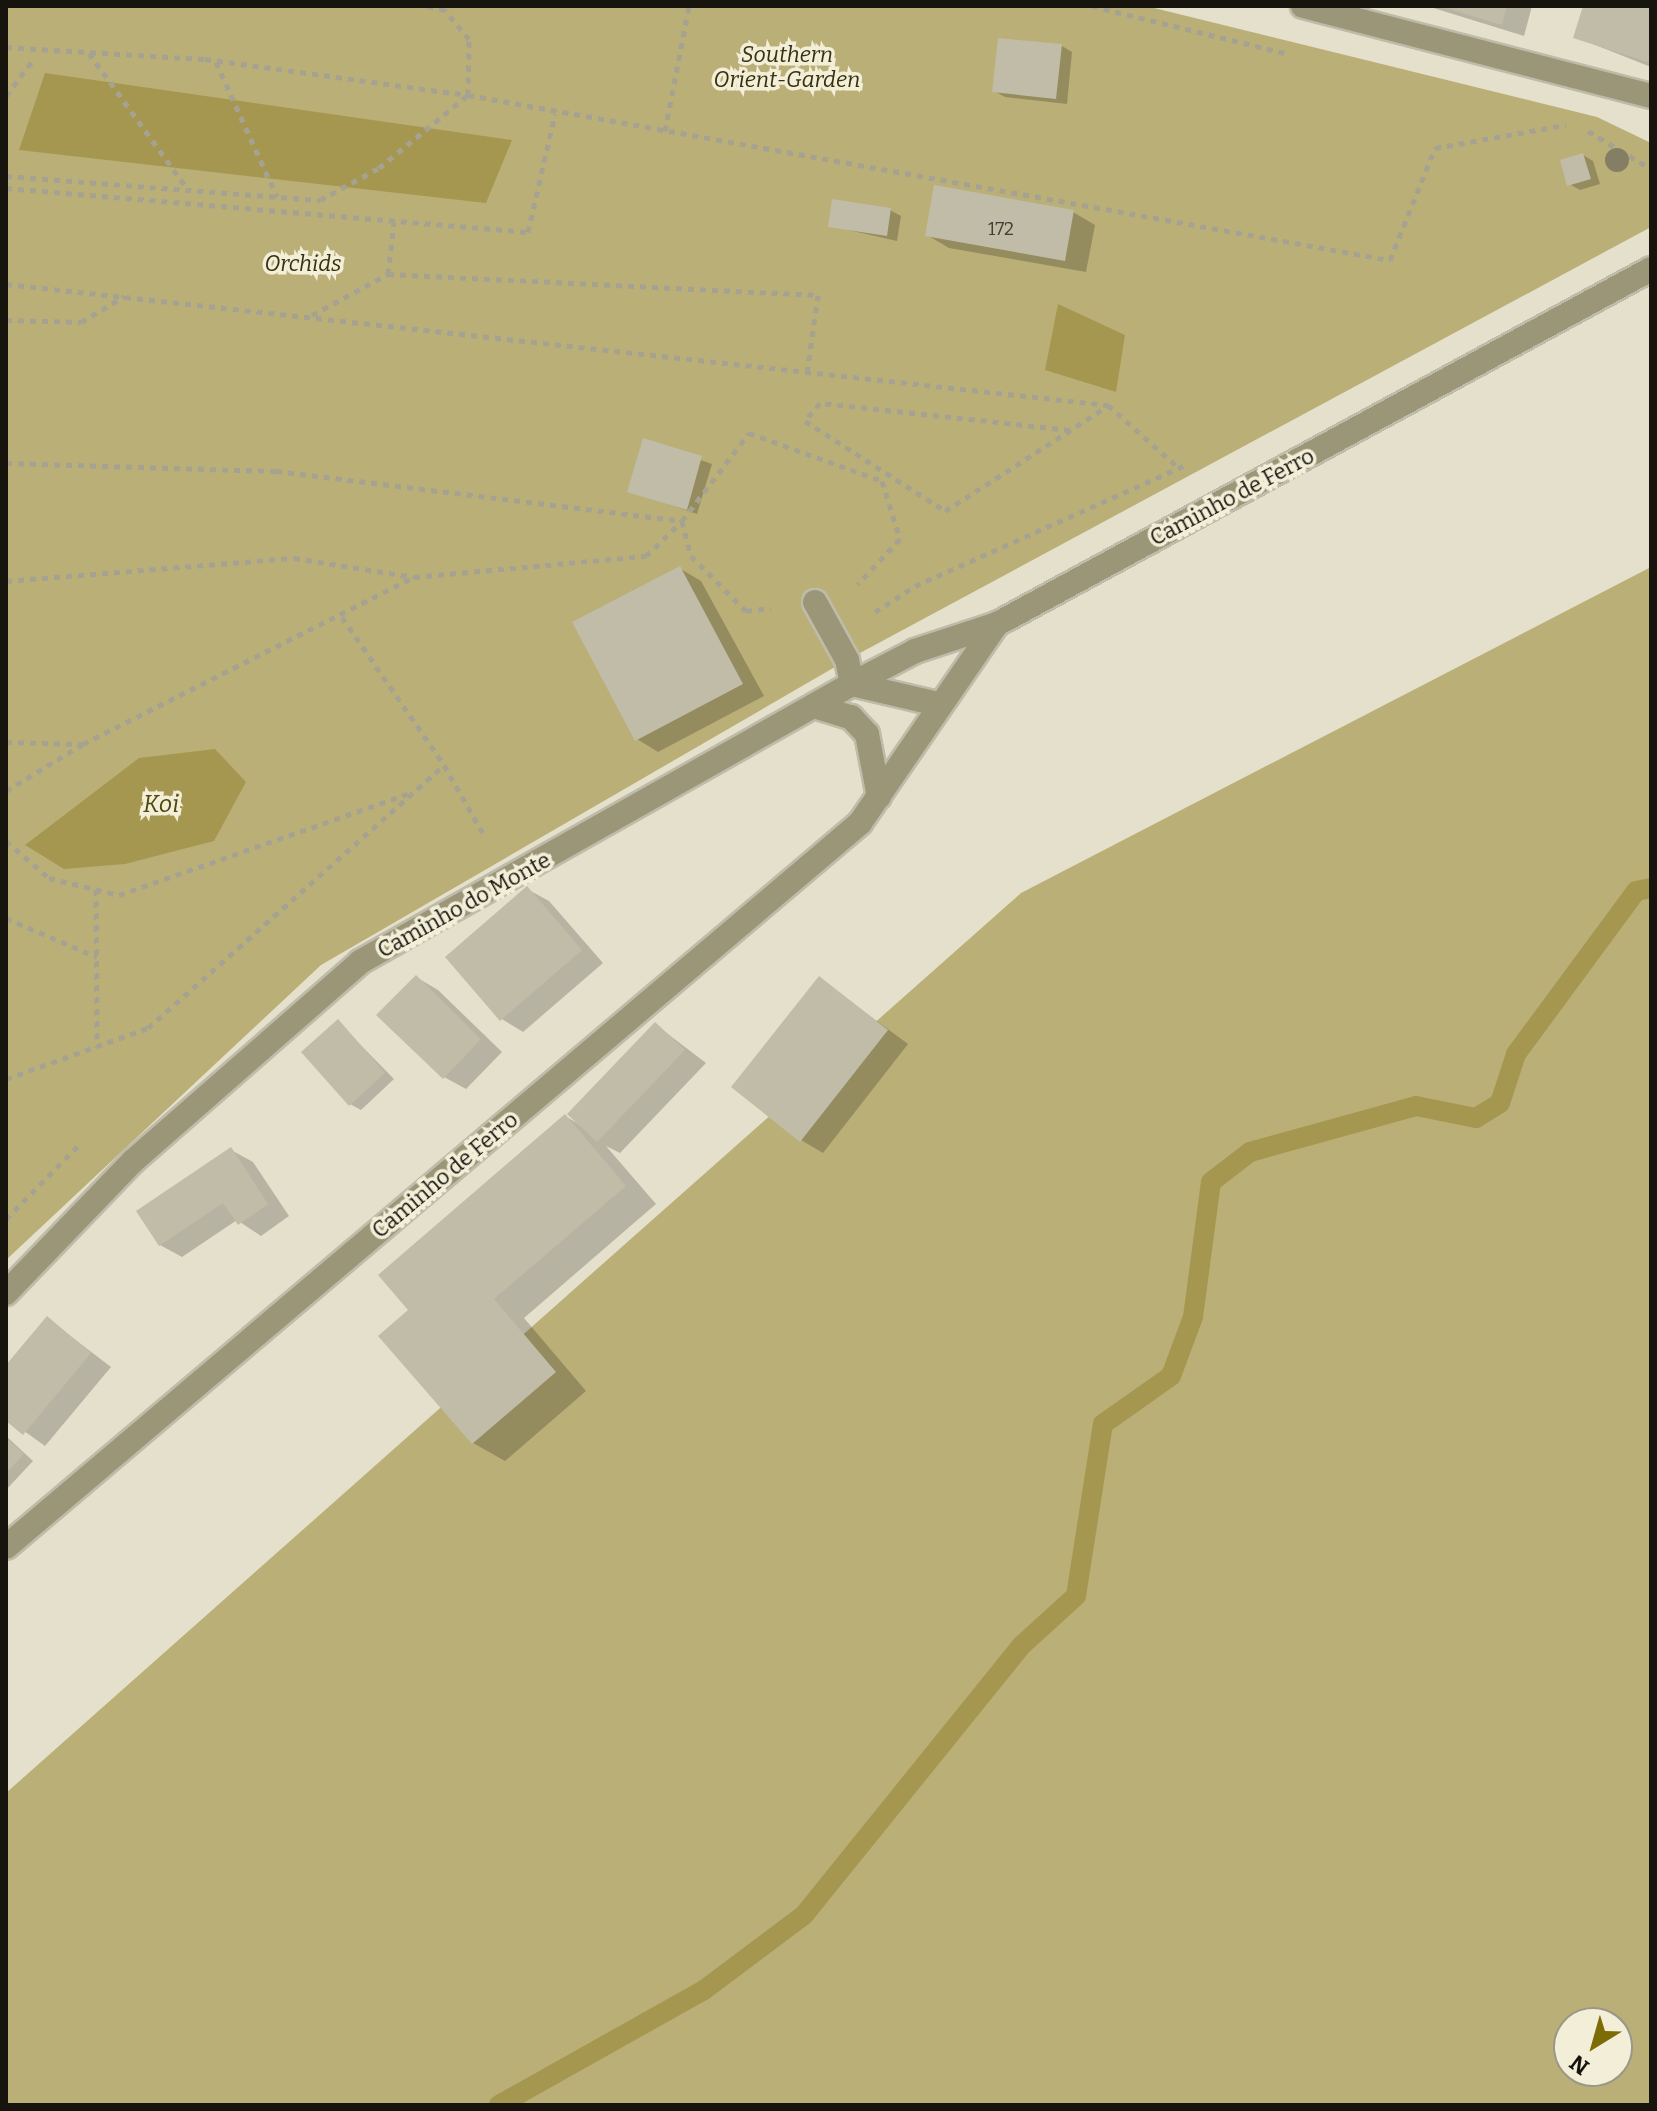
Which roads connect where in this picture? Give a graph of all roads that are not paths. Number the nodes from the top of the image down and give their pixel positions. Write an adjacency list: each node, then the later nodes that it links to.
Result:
1 (1303, 6): 2 (street)
2 (1651, 96)
3 (1651, 269): 5 (street, Caminho de Ferro)
4 (815, 602): 6 (street)
5 (997, 624): 6 (street, Caminho do Monte); 7 (street, Caminho de Ferro)
6 (852, 684): 7 (street); 8 (street, Caminho do Monte)
7 (938, 704): 9 (street, Caminho de Ferro)
8 (814, 706): 9 (street); 10 (street, Caminho do Monte)
9 (879, 797): 11 (street, Caminho de Ferro)
10 (6, 1293)
11 (6, 1547)

